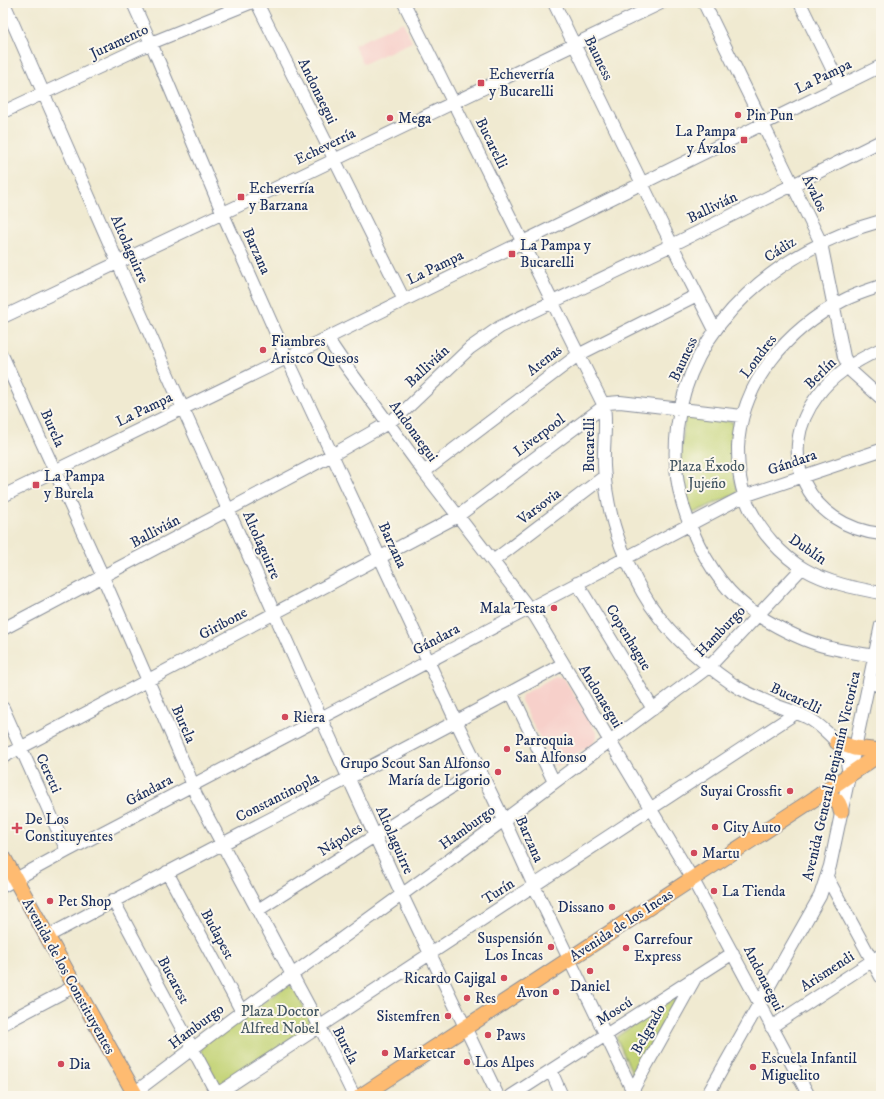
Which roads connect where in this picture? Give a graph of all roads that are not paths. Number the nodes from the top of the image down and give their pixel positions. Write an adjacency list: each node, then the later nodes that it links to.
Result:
1 (4, 3): 14 (street, Altolaguirre)
2 (133, 3): 10 (street, Barzana)
3 (250, 3): 10 (street, Juramento)
4 (257, 3): 19 (street, Andonaegui)
5 (404, 3): 15 (street, Bucarelli)
6 (554, 3): 11 (street, Bauness)
7 (662, 3): 11 (street, Echeverría)
8 (704, 3): 17 (street, Ávalos)
9 (800, 3): 13 (street)
10 (151, 44): 14 (street, Juramento); 22 (street, Barzana)
11 (574, 45): 15 (street, Echeverría); 20 (street, Bauness)
12 (880, 68): 13 (street, La Pampa)
13 (840, 85): 17 (street, La Pampa)
14 (44, 93): 16 (street, Juramento); 27 (street, Altolaguirre)
15 (454, 102): 19 (street, Echeverría); 24 (street, Bucarelli)
16 (3, 112)
17 (763, 124): 20 (street, La Pampa); 21 (street, Ávalos)
18 (881, 141): 21 (street, Ballivián)
19 (334, 160): 22 (street, Echeverría); 30 (street, Andonaegui)
20 (642, 183): 24 (street, La Pampa); 26 (street, Bauness)
21 (793, 185): 25 (street, Ávalos); 26 (street, Ballivián)
22 (223, 214): 27 (street, Echeverría); 39 (street, Barzana)
23 (881, 221): 25 (street, Cádiz)
24 (523, 241): 30 (street, La Pampa); 31 (street, Bucarelli)
25 (821, 243): 32 (street, Ávalos); 34 (street, Cádiz)
26 (672, 245): 29 (street, Bauness); 31 (street, Ballivián)
27 (118, 263): 33 (street, Echeverría); 43 (street, Altolaguirre)
28 (881, 286): 32 (street, Londres)
29 (697, 295): 34 (street, Bauness); 37 (street, Atenas)
30 (404, 300): 35 (street, La Pampa)
31 (553, 302): 37 (street, Bucarelli); 46 (street, Ballivián)
32 (834, 306): 40 (street, Ávalos); 45 (street, Londres)
33 (3, 317)
34 (715, 330): 44 (street, Bauness)
35 (327, 338): 39 (street, La Pampa); 46 (street, Andonaegui)
36 (881, 349): 40 (street, Berlín)
37 (578, 355): 42 (street, Bucarelli); 50 (street, Atenas)
38 (3, 357): 49 (street, Burela)
39 (287, 358): 43 (street, La Pampa); 48 (street, Barzana)
40 (848, 367): 41 (street, Ávalos); 52 (street, Berlín)
41 (881, 398)
42 (604, 406): 44 (street, Liverpool); 51 (street, Bucarelli); 56 (street, Liverpool)
43 (183, 408): 49 (street, La Pampa); 55 (street, Altolaguirre)
44 (680, 409): 45 (street, Liverpool); 57 (street, Bauness)
45 (742, 416): 54 (street, Londres)
46 (388, 423): 48 (street, Ballivián); 50 (street, Andonaegui)
47 (881, 450): 52 (street, Gándara)
48 (332, 455): 55 (street, Ballivián); 59 (street, Barzana)
49 (55, 471): 53 (street, La Pampa); 63 (street, Burela)
50 (424, 472): 56 (street, Andonaegui)
51 (605, 476): 60 (street, Bucarelli); 61 (street, Varsovia)
52 (801, 476): 54 (street, Gándara); 58 (street, Berlín)
53 (3, 496)
54 (744, 496): 57 (street, Gándara); 62 (street, Dublín)
55 (229, 509): 63 (street, Ballivián); 67 (street, Altolaguirre)
56 (458, 516): 59 (street, Giribone); 61 (street, Andonaegui)
57 (689, 524): 60 (street, Gándara); 68 (street, Bauness)
58 (881, 534)
59 (381, 557): 67 (street, Giribone); 72 (street, Barzana)
60 (626, 558): 64 (street, Gándara); 74 (street, Bucarelli)
61 (493, 561): 66 (street, Andonaegui)
62 (802, 568): 65 (street, Dublín); 68 (street, Hamburgo)
63 (103, 577): 70 (street, Ballivián); 76 (street, Burela)
64 (577, 583): 66 (street, Gándara); 80 (street, Copenhague)
65 (881, 593)
66 (529, 608): 72 (street, Gándara); 73 (street, Andonaegui)
67 (275, 614): 76 (street, Giribone); 82 (street, Altolaguirre)
68 (758, 615): 71 (street, Bauness); 74 (street, Hamburgo)
69 (881, 625): 71 (street, Avenida General Benjamín Victorica)
70 (3, 630)
71 (878, 654): 75 (street, Avenida General Benjamín Victorica)
72 (429, 661): 82 (street, Gándara); 83 (street, Barzana)
73 (563, 664): 78 (street, Constantinopla); 84 (street, Andonaegui)
74 (710, 666): 80 (street, Hamburgo); 81 (street, Bucarelli)
75 (870, 678): 77 (street); 87 (street, Avenida General Benjamín Victorica)
76 (148, 681): 86 (street, Giribone); 94 (street, Burela)
77 (881, 688)
78 (511, 692): 83 (street, Constantinopla); 93 (street)
79 (3, 708): 86 (street, Ceretti)
80 (653, 709): 84 (street, Hamburgo)
81 (796, 713): 85 (street, Bucarelli); 96 (street, Turín)
82 (321, 718): 92 (street, Altolaguirre); 94 (street, Gándara)
83 (456, 721): 90 (street, Barzana); 92 (street, Constantinopla)
84 (610, 741): 93 (street, Hamburgo); 96 (street, Andonaegui)
85 (837, 742): 87 (main road); 91 (street, Bucarelli)
86 (20, 748): 89 (street, Giribone); 101 (street, Ceretti)
87 (854, 748): 88 (main road); 91 (street, Avenida General Benjamín Victorica)
88 (881, 752): 91 (main road, Avenida de los Incas)
89 (3, 757)
90 (480, 769): 98 (street, Barzana); 99 (street, Nápoles)
91 (849, 775): 95 (main road, Avenida de los Incas); 97 (street, Avenida General Benjamín Victorica)
92 (348, 778): 99 (street, Altolaguirre); 100 (street, Constantinopla)
93 (554, 782): 98 (street, Hamburgo)
94 (193, 785): 100 (street, Burela); 101 (street, Gándara)
95 (820, 795): 97 (main road); 105 (main road, Avenida de los Incas)
96 (651, 808): 105 (street, Andonaegui); 107 (street, Turín)
97 (841, 811): 104 (street, Avenida General Benjamín Victorica)
98 (504, 820): 107 (street, Barzana); 108 (street, Hamburgo)
99 (375, 835): 108 (street, Altolaguirre); 110 (street, Nápoles)
100 (222, 843): 103 (street, Constantinopla); 110 (street, Burela)
101 (67, 851): 106 (street, Gándara)
102 (3, 857): 106 (main road, Avenida de los Constituyentes)
103 (167, 872): 109 (street, Constantinopla); 121 (street, Budapest)
104 (827, 877): 114 (street); 120 (street, Avenida General Benjamín Victorica)
105 (692, 878): 112 (street, Andonaegui); 115 (main road, Avenida de los Incas)
106 (9, 882): 111 (main road, Avenida de los Constituyentes)
107 (534, 886): 113 (street, Turín); 115 (street, Barzana)
108 (402, 895): 113 (street, Altolaguirre); 116 (street, Hamburgo)
109 (114, 900): 111 (street, Constantinopla); 127 (street, Bucarest)
110 (258, 910): 116 (street, Burela)
111 (48, 936): 119 (main road, Avenida de los Constituyentes)
112 (733, 953): 118 (street, Moscú); 120 (street, Andonaegui)
113 (430, 954): 123 (street, Turín); 125 (street, Altolaguirre)
114 (877, 958): 117 (street); 124 (street, Arismendi)
115 (569, 959): 125 (main road, Avenida de los Incas); 126 (street, Barzana)
116 (292, 975): 121 (street, Hamburgo); 123 (street, Burela)
117 (881, 977)
118 (695, 978): 126 (street, Moscú); 129 (street, Belgrado)
119 (75, 986): 122 (street); 130 (main road, Avenida de los Constituyentes)
120 (759, 1003): 124 (street, Andonaegui); 137 (street, Avenida General Benjamín Victorica)
121 (242, 1012): 127 (street, Hamburgo)
122 (3, 1024)
123 (320, 1027): 131 (street, Turín); 132 (street, Burela)
124 (771, 1027): 138 (street, Andonaegui)
125 (464, 1028): 133 (main road, Avenida de los Incas); 134 (street, Altolaguirre)
126 (607, 1035): 128 (street, Moscú); 129 (street, Barzana)
127 (194, 1049): 130 (street, Hamburgo); 131 (street, Bucarest)
128 (551, 1071): 135 (street, Moscú); 136 (street)
129 (632, 1094)
130 (133, 1095)
131 (218, 1095)
132 (354, 1096)
133 (361, 1096)
134 (498, 1096)
135 (511, 1096)
136 (562, 1096)
137 (707, 1096)
138 (809, 1096)

